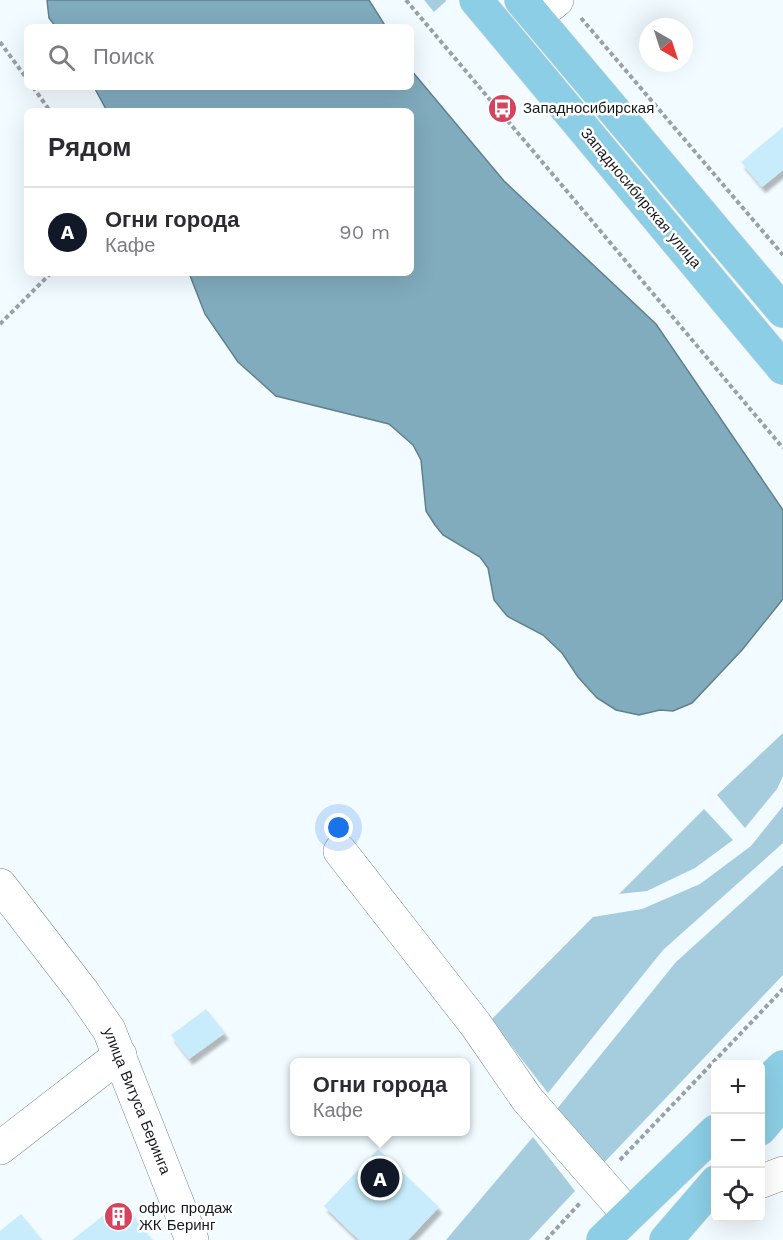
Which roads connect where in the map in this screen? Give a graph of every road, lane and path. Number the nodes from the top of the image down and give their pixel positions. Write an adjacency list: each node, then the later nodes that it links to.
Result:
1 (406, 0): 13 (path)
2 (476, 0): 12 (main road, Западносибирская улица)
3 (547, 7): 8 (path); 10 (main road)
4 (0, 42): 5 (path)
5 (24, 75)
6 (35, 90): 7 (path)
7 (48, 108)
8 (783, 255)
9 (48, 276): 11 (path)
10 (783, 311)
11 (0, 324)
12 (783, 368)
13 (783, 448)
14 (340, 851): 26 (street)
15 (0, 885): 17 (street, улица Витуса Беринга)
16 (783, 989): 26 (path)
17 (120, 1055): 23 (street); 30 (street, улица Витуса Беринга)
18 (783, 1067): 19 (main road)
19 (765, 1084)
20 (783, 1102): 21 (main road)
21 (765, 1123)
22 (711, 1136): 29 (main road)
23 (0, 1148)
24 (783, 1173): 25 (street)
25 (765, 1180)
26 (600, 1181): 29 (street); 31 (path)
27 (711, 1188): 33 (main road)
28 (711, 1210): 33 (street)
29 (628, 1214): 32 (main road)
30 (192, 1240)
31 (546, 1240)
32 (603, 1240)
33 (667, 1240)

